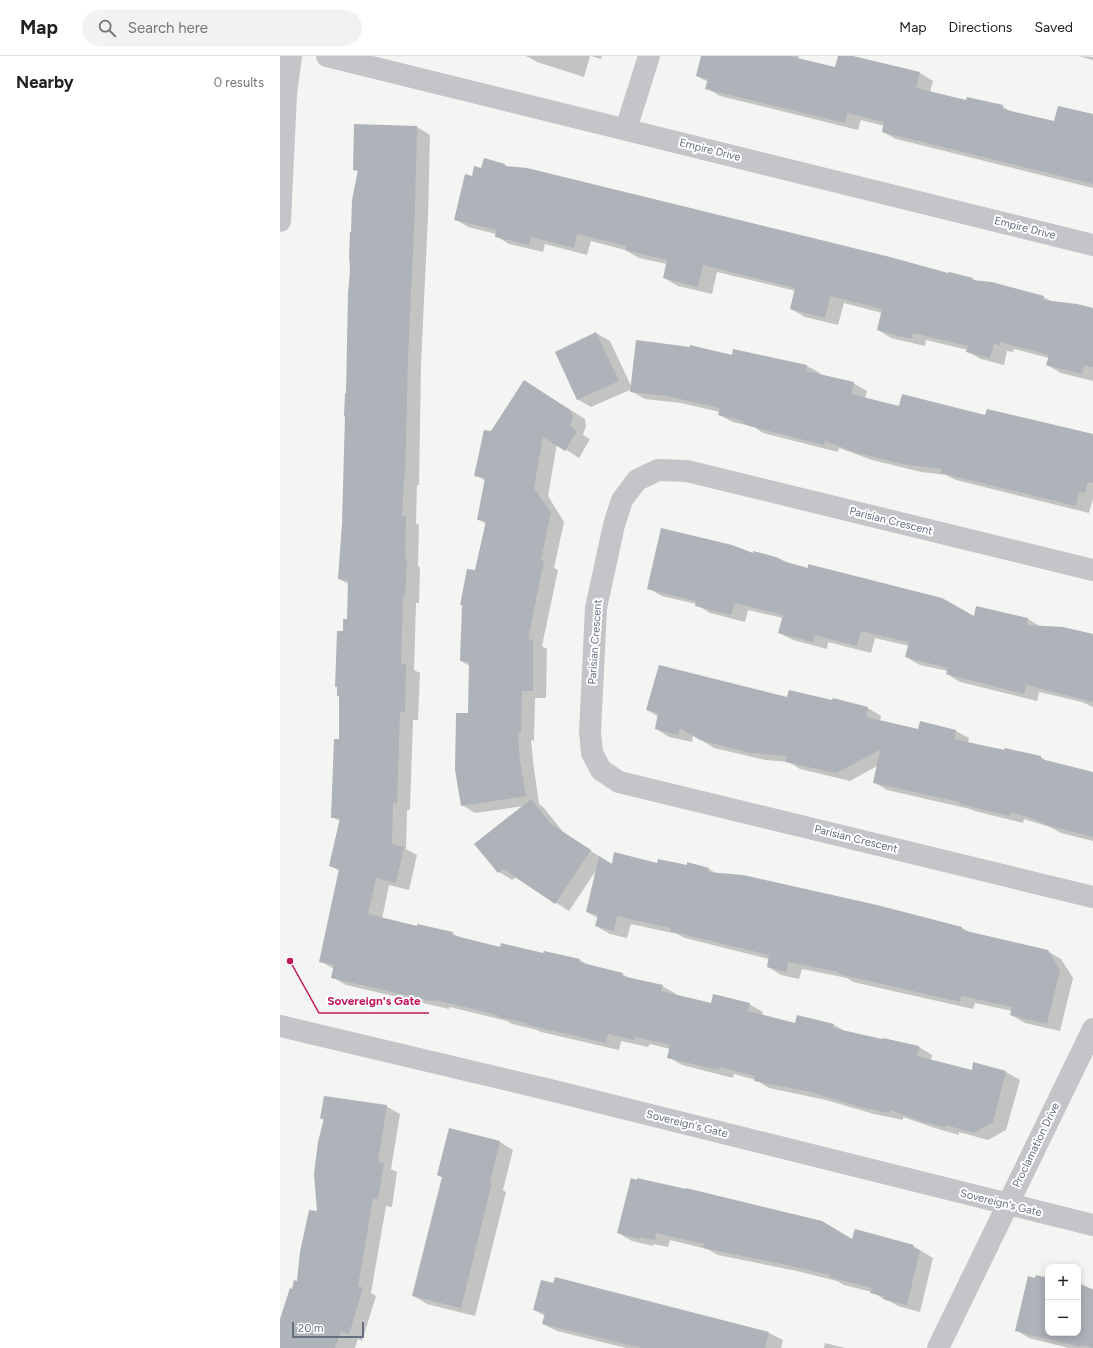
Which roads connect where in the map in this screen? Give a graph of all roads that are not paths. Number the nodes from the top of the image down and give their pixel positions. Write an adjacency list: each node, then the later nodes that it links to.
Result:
1 (291, 56): 5 (street)
2 (327, 56): 4 (street, Empire Drive)
3 (649, 56): 4 (street)
4 (626, 129): 6 (street, Empire Drive)
5 (280, 221)
6 (1093, 245)
7 (1093, 570): 8 (street, Parisian Crescent)
8 (1093, 897)
9 (280, 1026): 11 (street, Sovereign's Gate)
10 (1093, 1029): 11 (street, Proclamation Drive)
11 (1008, 1204): 12 (street, Sovereign's Gate); 13 (street, Proclamation Drive)
12 (1093, 1225)
13 (938, 1348)

